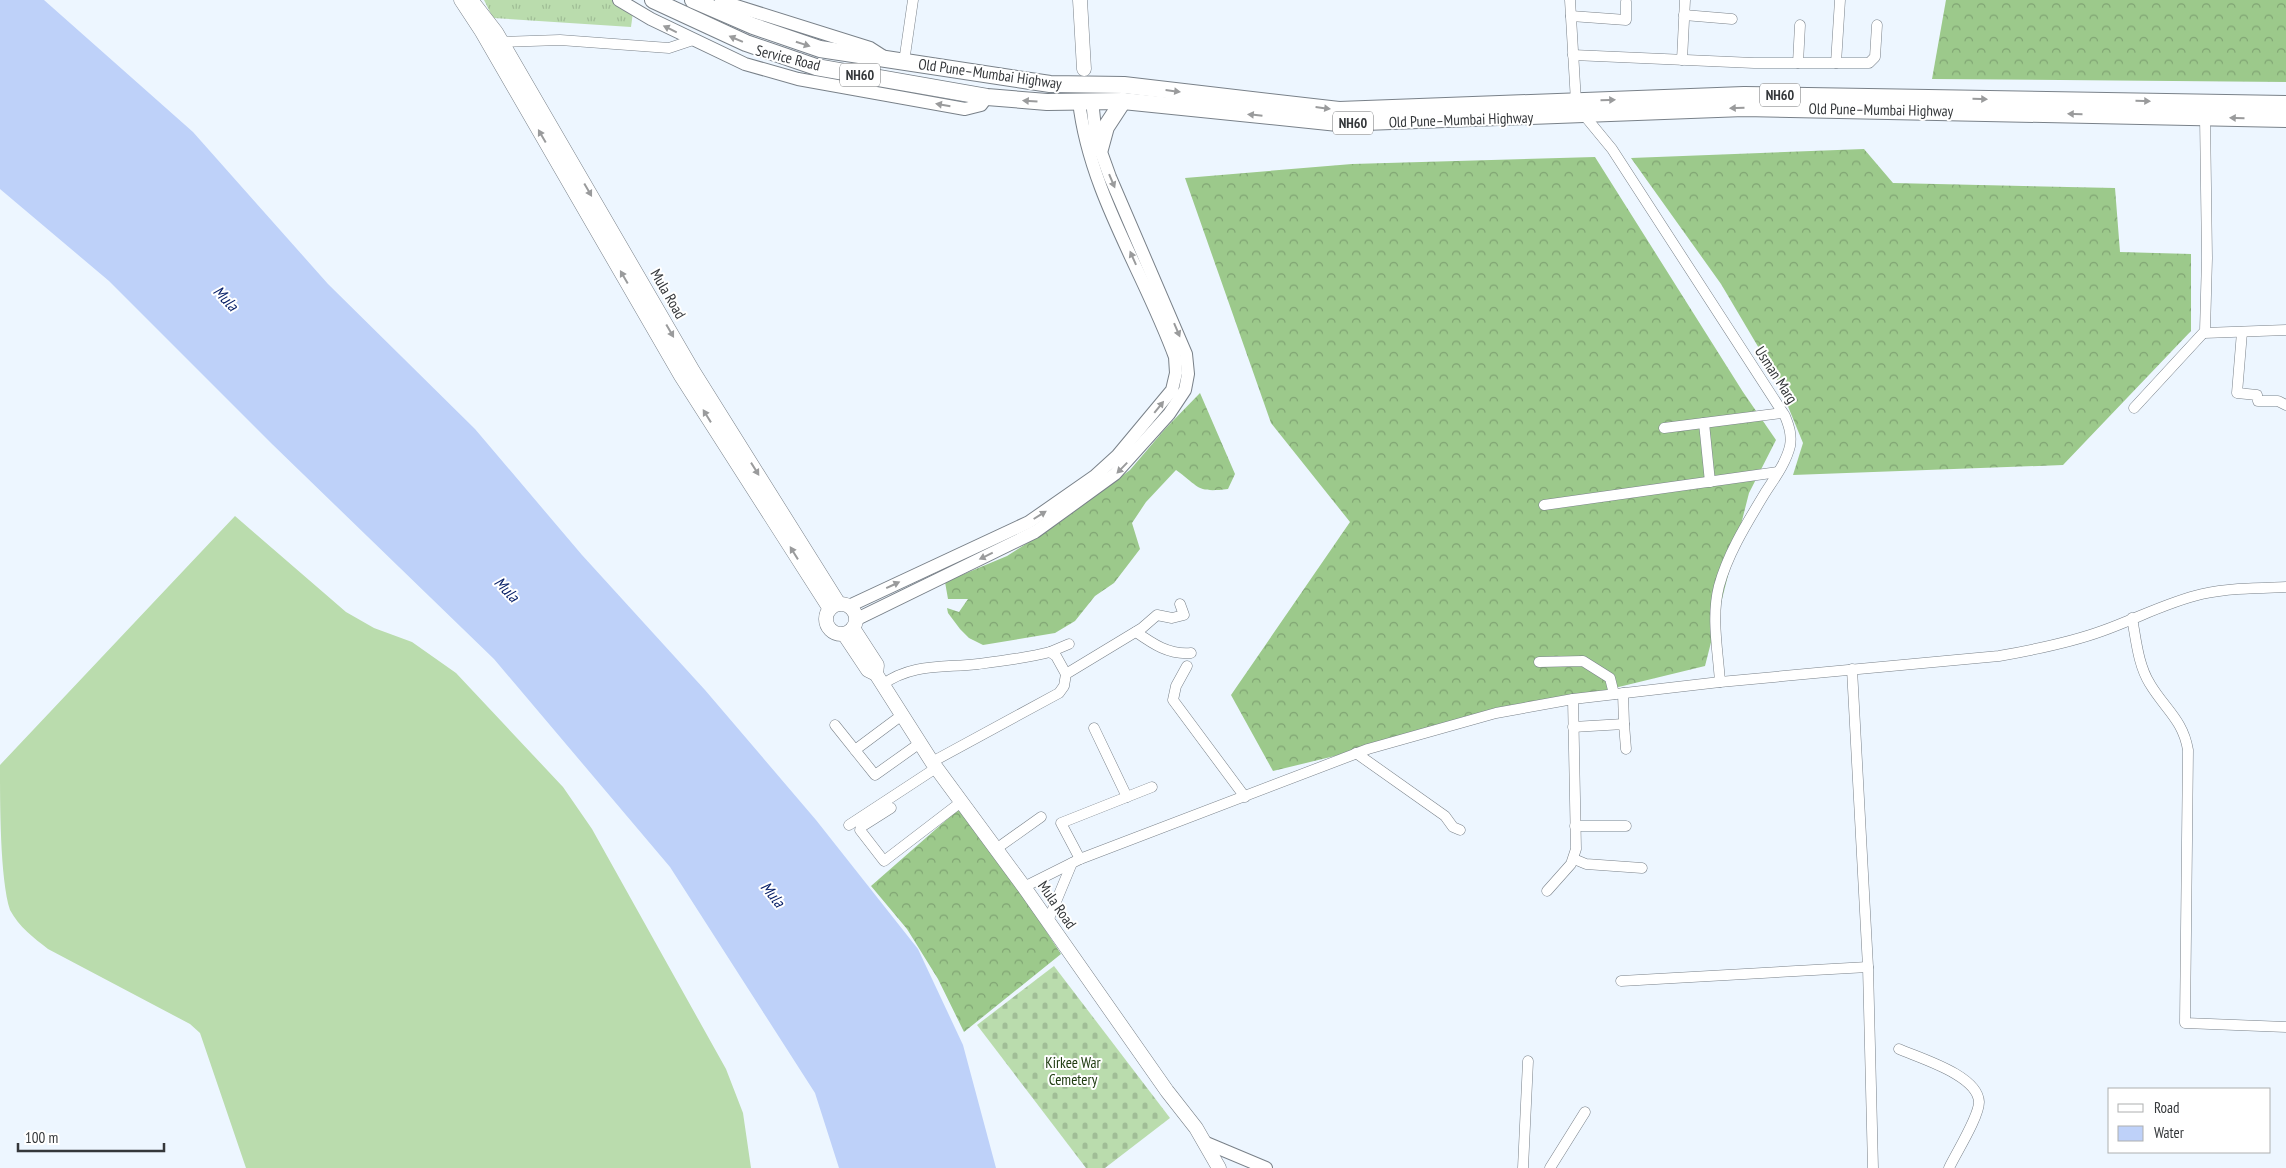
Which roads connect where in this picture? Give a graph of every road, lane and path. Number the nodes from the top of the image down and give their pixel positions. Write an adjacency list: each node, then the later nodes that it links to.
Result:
1 (461, 0): 20 (main road)
2 (471, 0): 17 (main road, Mula Road)
3 (479, 0): 17 (main road)
4 (620, 0): 21 (street, Service Road, one-way to 4)
5 (653, 0): 29 (highway, Old Pune–Mumbai Highway / NH60, one-way to 5)
6 (693, 0): 25 (highway, Old Pune–Mumbai Highway / NH60, one-way to 25)
7 (722, 0): 25 (street)
8 (914, 0): 25 (street)
9 (1080, 0): 28 (main road)
10 (1570, 0): 15 (street)
11 (1685, 0): 14 (street)
12 (1840, 0): 27 (street)
13 (1626, 2): 15 (street)
14 (1684, 15): 16 (street); 24 (street)
15 (1571, 16): 23 (street)
16 (1732, 19)
17 (489, 22): 22 (main road, Mula Road)
18 (1877, 25): 27 (street)
19 (1800, 26): 26 (street)
20 (486, 40): 22 (street); 50 (main road, one-way to 20)
21 (692, 40): 22 (street); 29 (street, Service Road, one-way to 21)
22 (502, 42): 50 (main road, Mula Road, one-way to 50)
23 (1573, 55): 24 (street); 33 (street)
24 (1682, 60): 26 (street)
25 (897, 61): 28 (highway, Old Pune–Mumbai Highway / NH60)
26 (1798, 63): 27 (street)
27 (1836, 63)
28 (1084, 79): 30 (main road); 33 (highway, Old Pune–Mumbai Highway / NH60, one-way to 33)
29 (987, 97): 30 (highway, Old Pune–Mumbai Highway / NH60, one-way to 29)
30 (1086, 101): 31 (highway, Old Pune–Mumbai Highway / NH60); 36 (street); 50 (street, one-way to 30)
31 (1123, 101): 33 (highway, Old Pune–Mumbai Highway / NH60, one-way to 31); 36 (highway)
32 (2286, 104): 33 (highway, Old Pune–Mumbai Highway / NH60, one-way to 32)
33 (1580, 108): 34 (highway, Old Pune–Mumbai Highway / NH60, one-way to 33); 42 (street, Usman Marg)
34 (2205, 117): 35 (highway, Old Pune–Mumbai Highway / NH60, one-way to 34); 39 (street)
35 (2286, 119)
36 (1100, 150): 52 (street, one-way to 52)
37 (2286, 330): 38 (street)
38 (2242, 332): 39 (street); 40 (street)
39 (2204, 333): 41 (street)
40 (2286, 405)
41 (2134, 408)
42 (1782, 413): 43 (street); 45 (street, Usman Marg)
43 (1704, 423): 44 (street); 46 (street)
44 (1664, 428)
45 (1778, 472): 46 (street); 62 (street, Usman Marg)
46 (1710, 482): 47 (street)
47 (1544, 505)
48 (2286, 587): 51 (street)
49 (1180, 604): 53 (street)
50 (839, 606): 52 (main road, Mula Road); 52 (main road, Mula Road)
51 (2132, 618): 59 (street); 94 (street)
52 (851, 627): 61 (main road, Mula Road)
53 (1136, 632): 56 (street); 60 (street)
54 (1069, 644): 55 (street)
55 (1050, 652): 60 (street); 61 (street)
56 (1191, 654)
57 (1539, 662): 63 (street)
58 (1186, 666): 77 (street)
59 (1852, 669): 62 (street); 92 (street)
60 (1066, 674): 74 (street)
61 (879, 680): 65 (main road, Mula Road)
62 (1720, 682): 63 (street)
63 (1618, 694): 64 (street); 66 (street)
64 (1573, 699): 68 (street); 73 (street)
65 (902, 715): 70 (main road, Mula Road); 72 (street)
66 (1624, 724): 68 (street); 71 (street)
67 (834, 725): 72 (street)
68 (1574, 727): 82 (street)
69 (1094, 728): 76 (street)
70 (920, 743): 72 (street); 74 (main road, Mula Road)
71 (1626, 749)
72 (855, 750)
73 (1356, 753): 77 (street); 84 (street)
74 (934, 765): 78 (main road, Mula Road); 81 (street)
75 (1152, 787): 76 (street)
76 (1127, 796): 87 (street)
77 (1245, 797): 87 (street)
78 (961, 802): 79 (street); 85 (main road, Mula Road)
79 (891, 808)
80 (1041, 817): 85 (street)
81 (849, 825)
82 (1575, 826): 83 (street); 86 (street)
83 (1626, 826)
84 (1460, 830)
85 (996, 849): 89 (main road, Mula Road)
86 (1574, 858): 88 (street); 90 (street)
87 (1076, 861): 89 (street); 91 (street)
88 (1642, 868)
89 (1024, 887): 91 (main road, Mula Road)
90 (1547, 891)
91 (1048, 921): 98 (main road, Mula Road)
92 (1868, 967): 93 (street); 104 (street)
93 (1620, 981)
94 (2286, 1027)
95 (1899, 1049): 105 (street)
96 (1528, 1061): 102 (street)
97 (1585, 1112): 103 (street)
98 (1204, 1142): 99 (main road, Mula Road); 101 (street)
99 (1208, 1161): 100 (main road, Mula Road)
100 (1219, 1168)
101 (1266, 1168)
102 (1523, 1168)
103 (1550, 1168)
104 (1873, 1168)
105 (1949, 1168)

